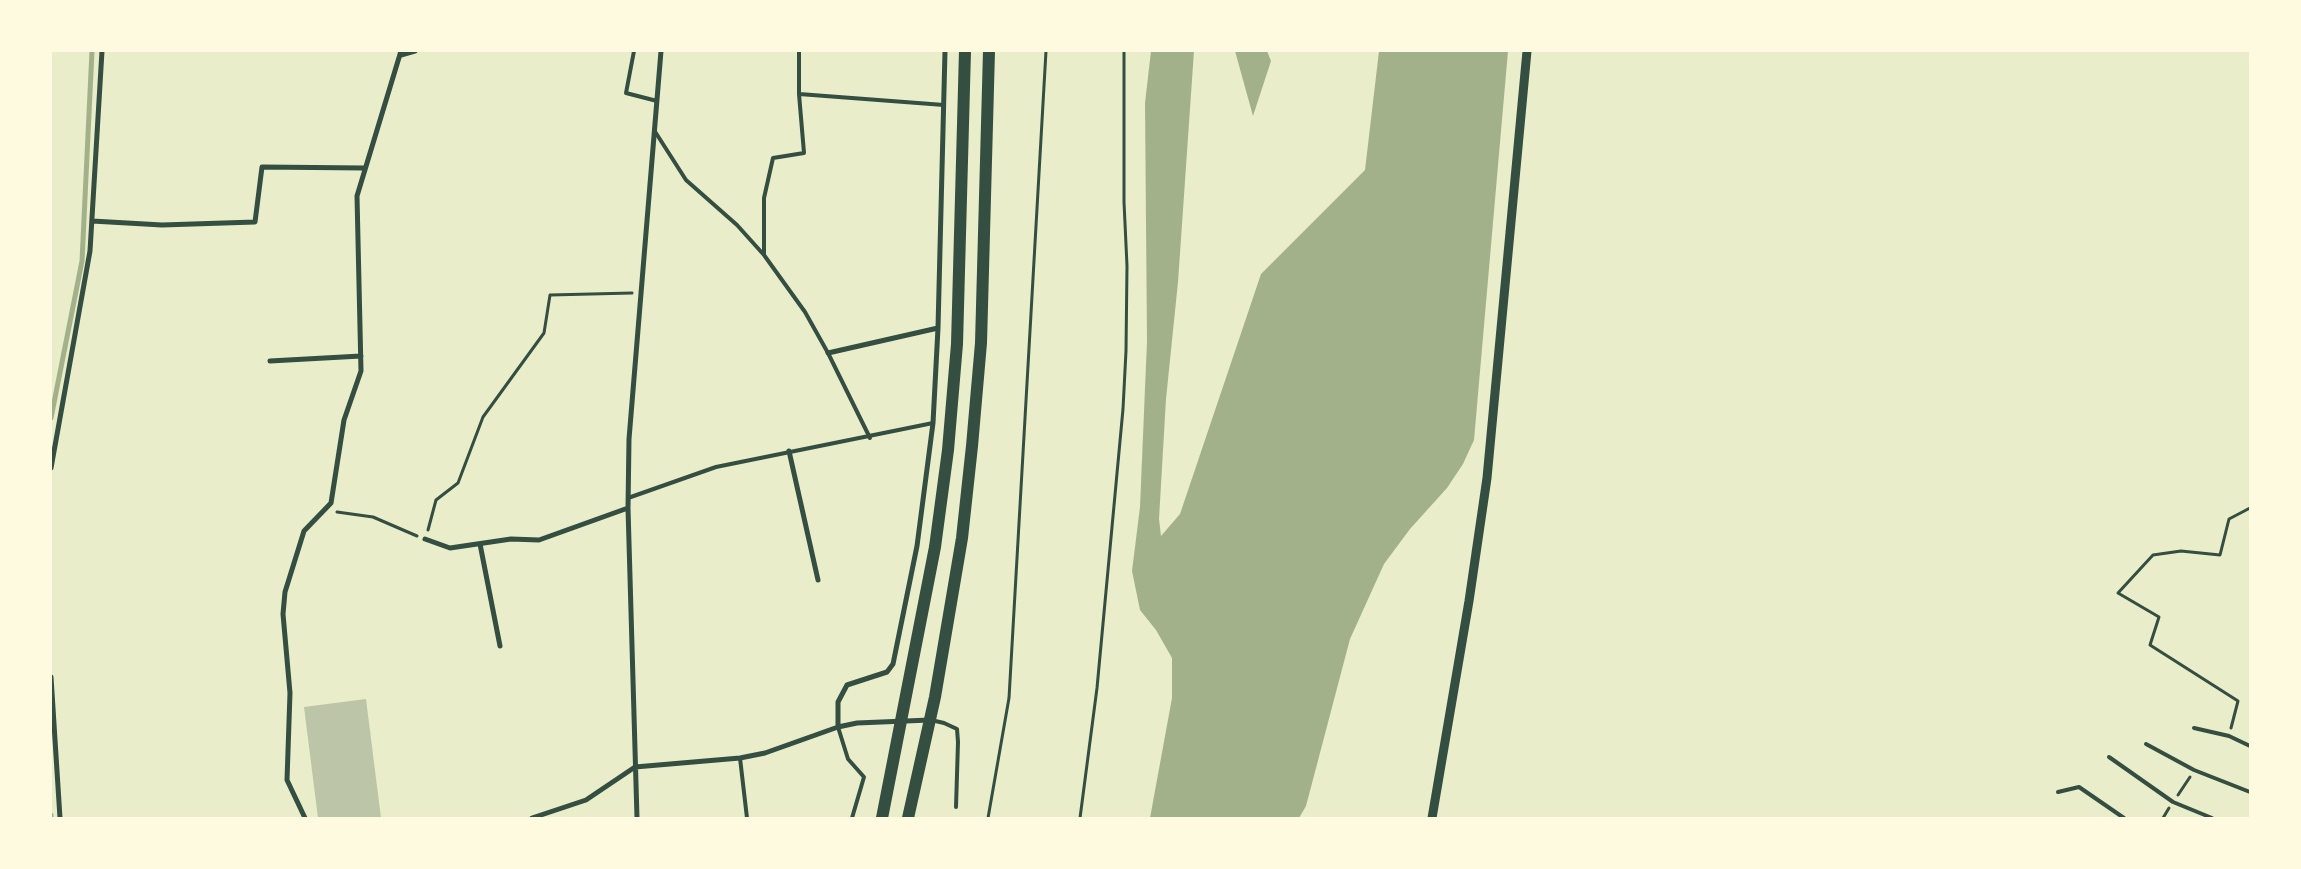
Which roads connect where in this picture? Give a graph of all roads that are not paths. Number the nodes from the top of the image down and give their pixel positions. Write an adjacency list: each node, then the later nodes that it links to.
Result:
1 (102, 51): 16 (street)
2 (415, 51): 10 (street)
3 (634, 51): 12 (lane)
4 (661, 51): 12 (street)
5 (799, 51): 11 (lane)
6 (945, 51): 13 (street)
7 (965, 51): 33 (highway)
8 (989, 51): 34 (highway)
9 (1527, 51): 53 (street)
10 (401, 53): 15 (street)
11 (799, 94): 13 (lane); 17 (lane)
12 (657, 101): 14 (street)
13 (944, 105): 18 (street)
14 (654, 130): 17 (lane); 26 (street)
15 (364, 168): 16 (street); 20 (street)
16 (92, 221): 25 (street)
17 (764, 255): 19 (lane)
18 (938, 328): 19 (street); 22 (street)
19 (828, 353): 23 (lane)
20 (361, 356): 21 (street); 46 (street)
21 (270, 361)
22 (933, 423): 23 (lane); 35 (street)
23 (870, 438): 24 (lane)
24 (789, 451): 26 (lane); 30 (street)
25 (51, 468)
26 (628, 498): 27 (street)
27 (628, 508): 29 (street); 41 (street)
28 (425, 539): 29 (street)
29 (480, 544): 31 (street)
30 (818, 580)
31 (500, 646)
32 (51, 677): 45 (street)
33 (900, 720): 34 (street); 35 (street); 51 (highway)
34 (930, 720): 44 (lane); 52 (highway)
35 (838, 727): 40 (street); 50 (lane)
36 (2194, 728): 38 (lane)
37 (2146, 744): 43 (lane)
38 (2250, 746)
39 (2109, 757): 55 (lane)
40 (740, 758): 41 (street); 49 (lane)
41 (635, 767): 47 (street); 48 (street)
42 (2058, 792): 54 (lane)
43 (2250, 792)
44 (956, 807)
45 (60, 818)
46 (305, 818)
47 (532, 818)
48 (637, 818)
49 (747, 818)
50 (852, 818)
51 (882, 818)
52 (908, 818)
53 (1432, 818)
54 (2124, 818)
55 (2212, 818)

